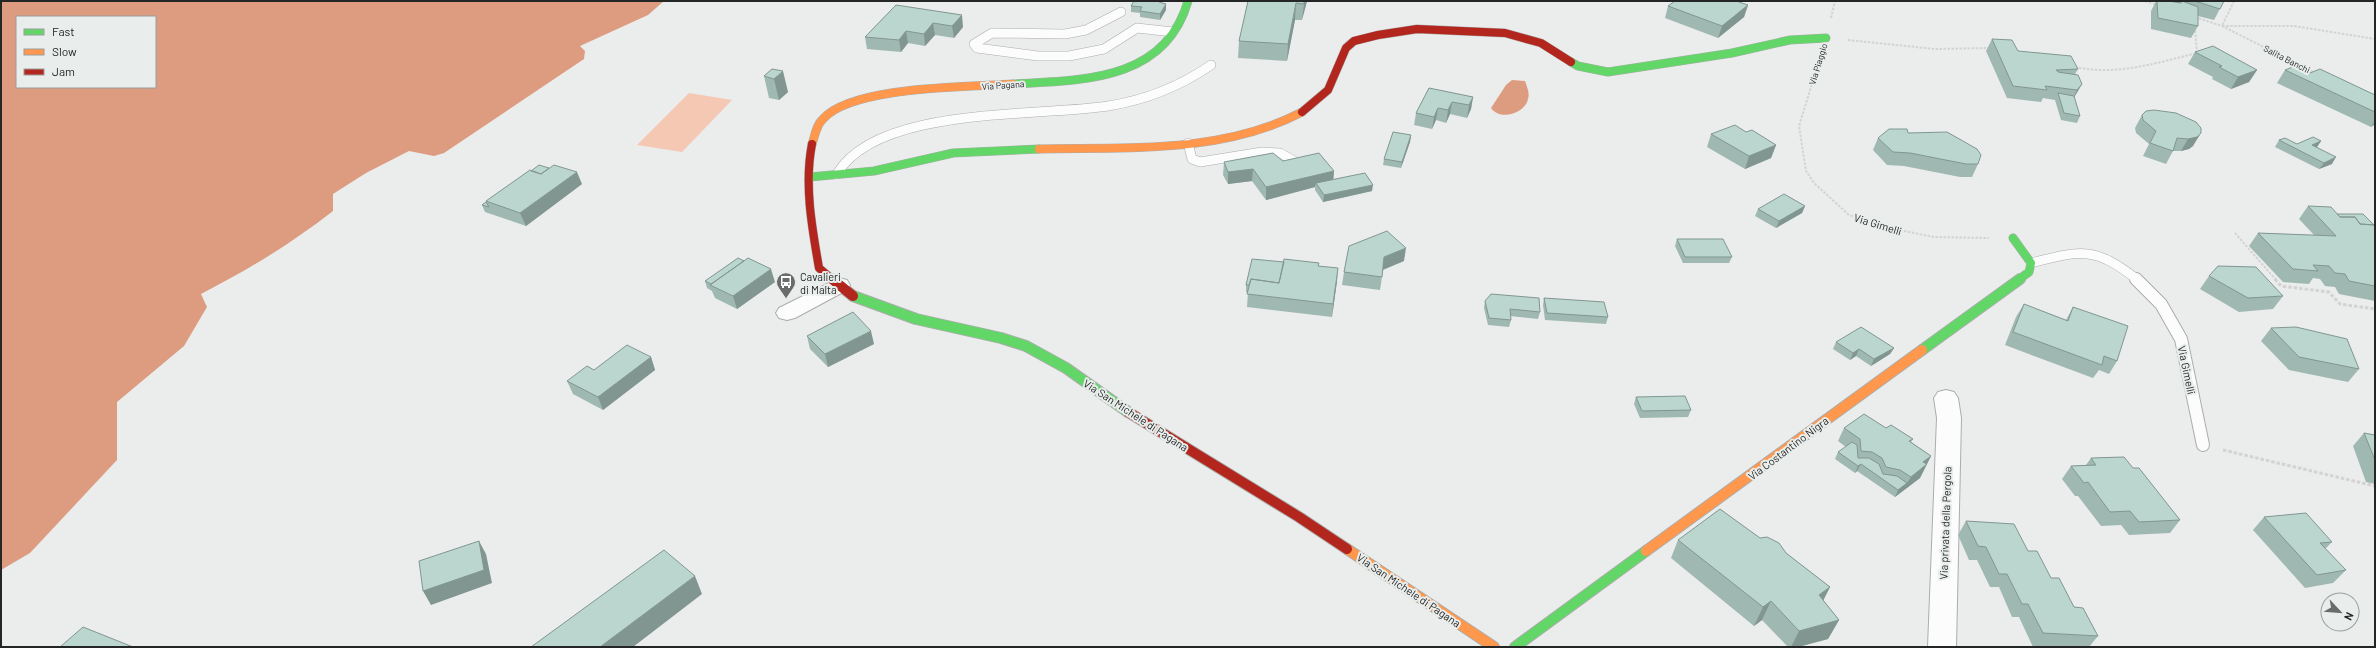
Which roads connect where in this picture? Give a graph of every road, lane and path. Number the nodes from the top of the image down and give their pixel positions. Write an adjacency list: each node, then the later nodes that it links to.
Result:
1 (1188, 1): 10 (street, Via Pagana)
2 (1835, 1): 11 (path, Via Piaggio)
3 (2145, 1): 5 (path)
4 (2234, 1): 9 (path)
5 (2159, 6)
6 (1121, 12): 10 (lane)
7 (2188, 15): 8 (path, Salita Banchi)
8 (2195, 17): 9 (path, Salita Banchi); 15 (path)
9 (2222, 26): 12 (path, Salita Banchi); 16 (path, Salita Banchi)
10 (1173, 32): 19 (street, Via Pagana)
11 (1826, 38): 13 (path); 17 (path, Via Piaggio); 18 (street)
12 (2375, 38)
13 (1994, 48)
14 (1211, 65): 21 (lane)
15 (2072, 66)
16 (2320, 75)
17 (1799, 126): 24 (path, Via Gimelli)
18 (1188, 143): 20 (lane); 21 (street)
19 (811, 148): 22 (street, Via San Michele di Pagana)
20 (1296, 162)
21 (837, 174): 22 (street)
22 (810, 176): 26 (street, Via San Michele di Pagana)
23 (2235, 233): 27 (path)
24 (2013, 238): 25 (street)
25 (2031, 263): 30 (lane, Via Gimelli); 33 (street, Via Costantino Nigra)
26 (839, 284): 28 (street); 32 (street, Via San Michele di Pagana)
27 (2375, 310)
28 (787, 313)
29 (1946, 398): 34 (street, Via privata della Pergola)
30 (2203, 445): 31 (path)
31 (2375, 486)
32 (1494, 647)
33 (1515, 647)
34 (1942, 647)

